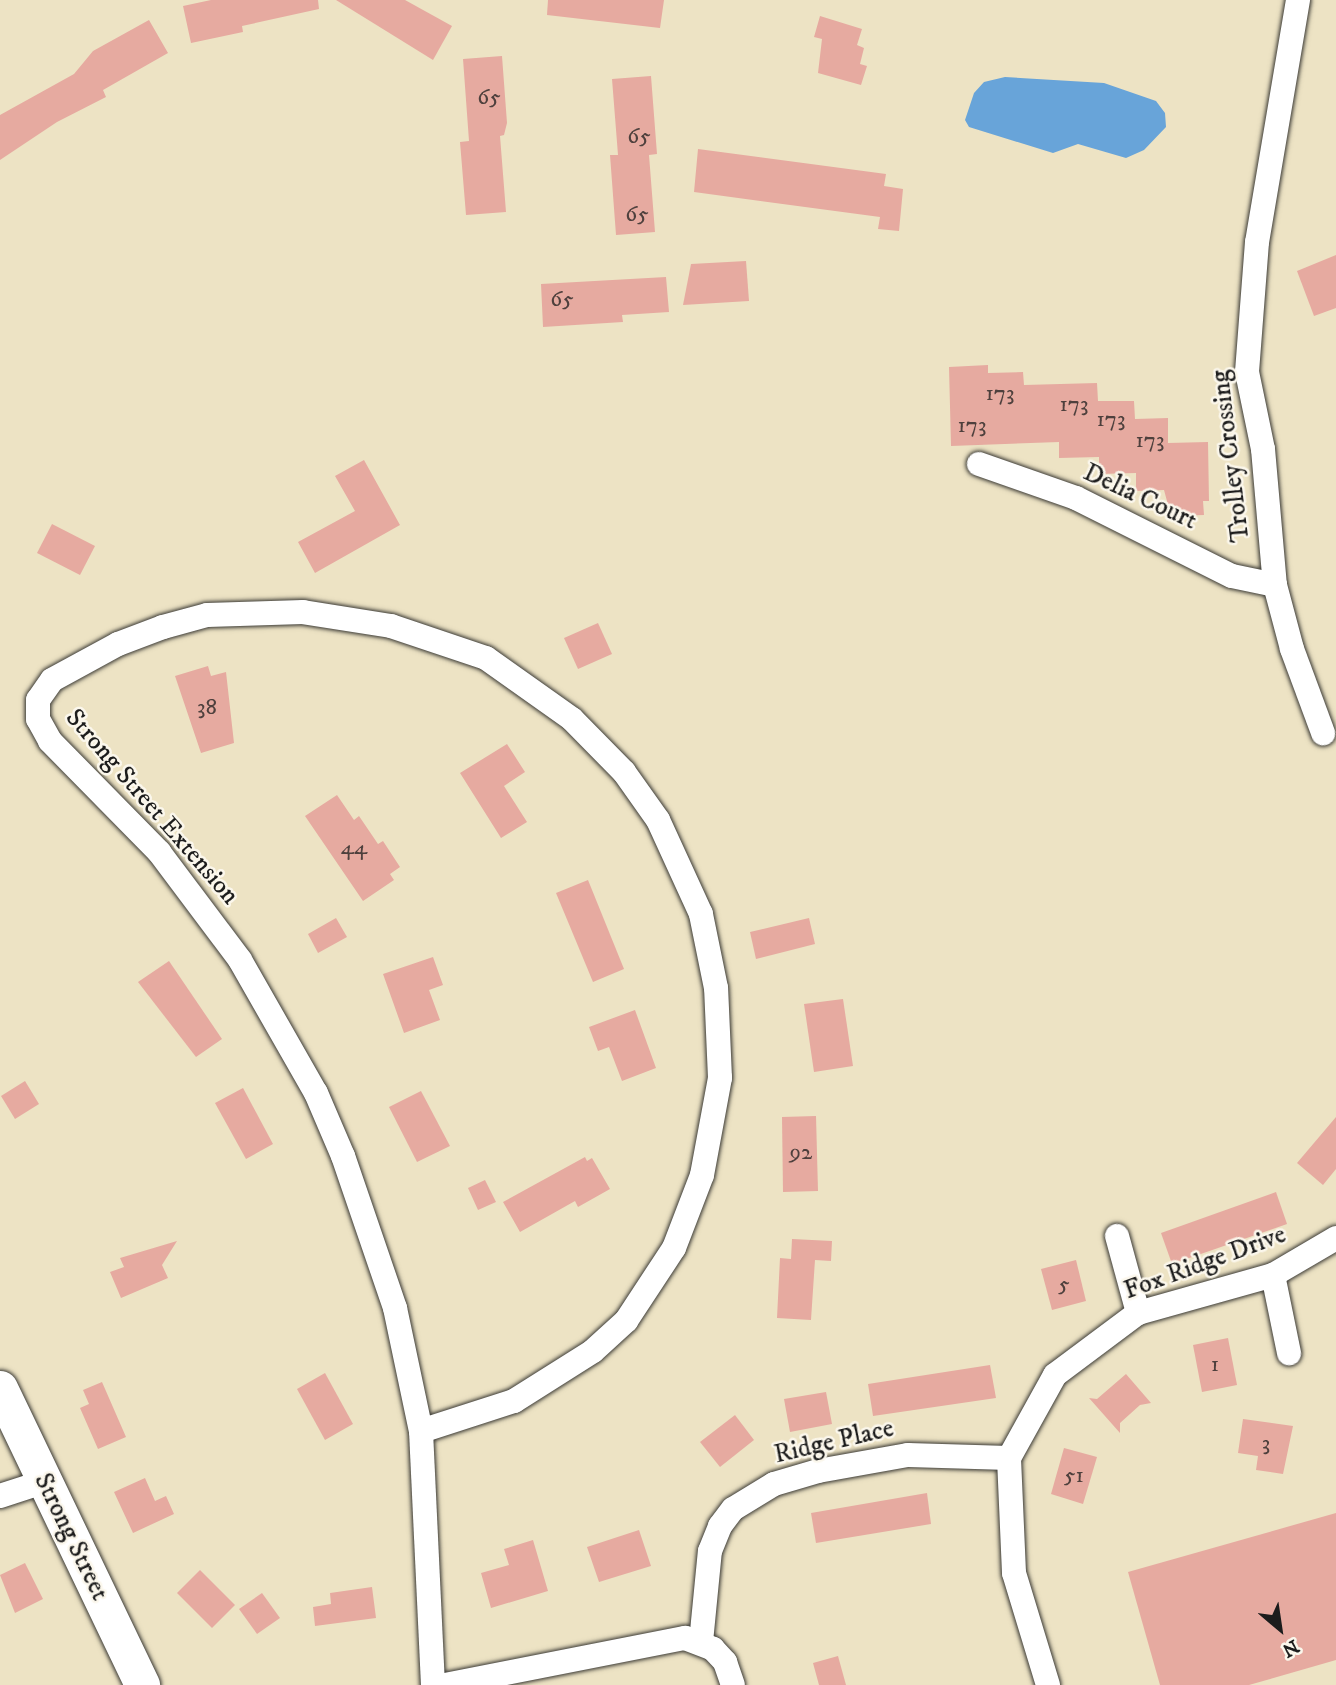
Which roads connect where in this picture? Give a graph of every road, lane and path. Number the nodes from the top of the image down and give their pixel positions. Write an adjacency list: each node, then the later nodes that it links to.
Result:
1 (1298, 0): 3 (street, Trolley Crossing)
2 (979, 464): 3 (street, Delia Court)
3 (1276, 584): 4 (street, Trolley Crossing)
4 (1322, 733)
5 (1117, 1236): 8 (street)
6 (1336, 1238): 7 (street, Fox Ridge Drive)
7 (1273, 1275): 8 (street, Fox Ridge Drive); 9 (street)
8 (1138, 1313): 12 (street, Fox Ridge Drive)
9 (1289, 1353)
10 (0, 1388): 13 (street, Strong Street)
11 (421, 1431): 11 (street, Strong Street Extension); 17 (street, Strong Street Extension)
12 (1009, 1458): 15 (street, Ridge Place); 20 (street)
13 (43, 1482): 14 (street); 16 (street, Strong Street)
14 (0, 1496)
15 (701, 1642): 18 (street); 19 (street)
16 (142, 1685)
17 (433, 1685)
18 (445, 1685)
19 (733, 1685)
20 (1048, 1685)

